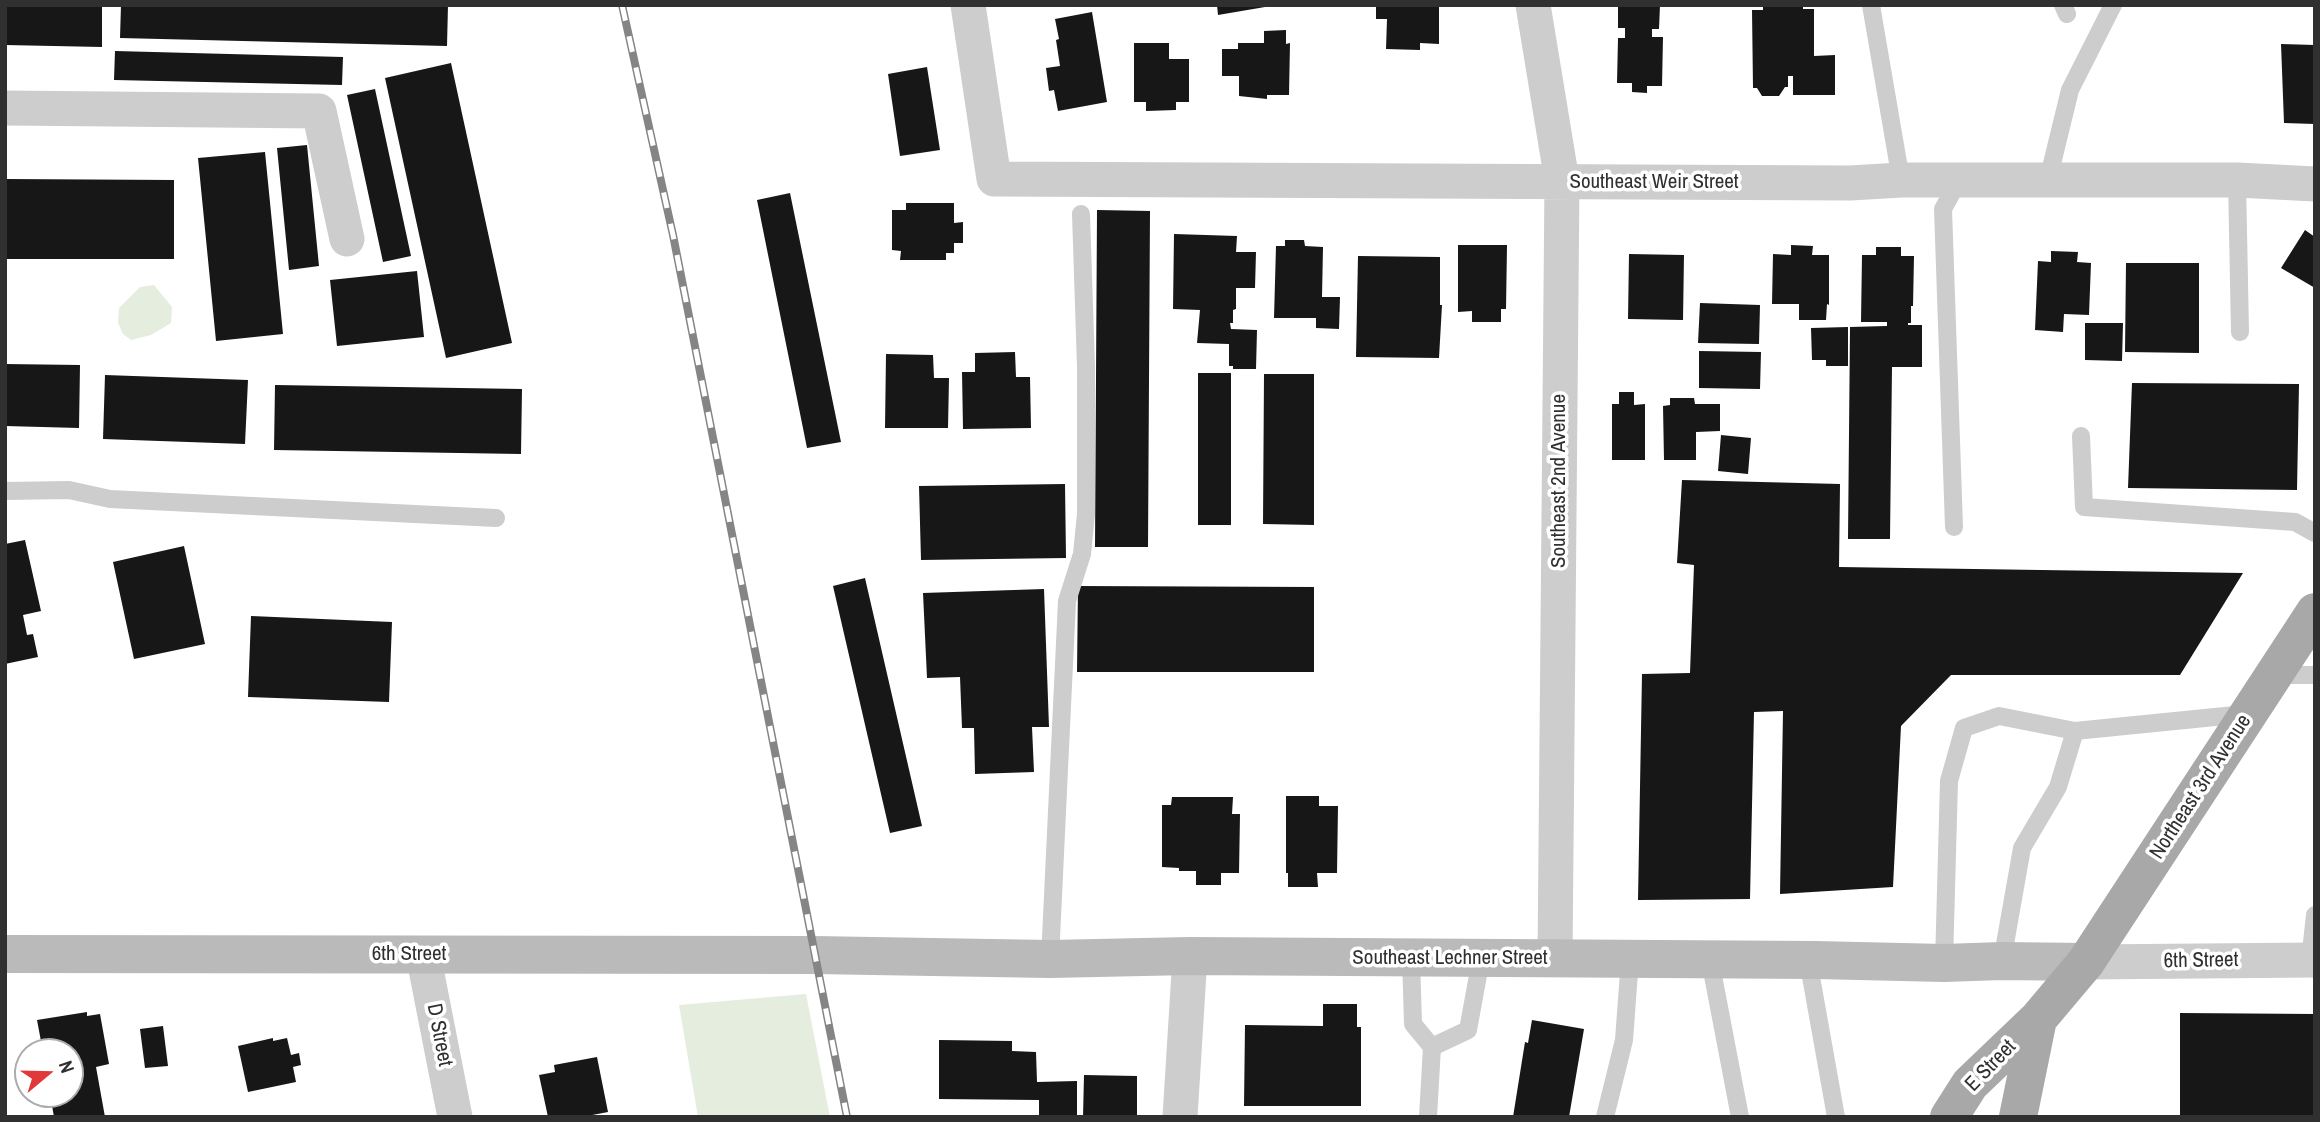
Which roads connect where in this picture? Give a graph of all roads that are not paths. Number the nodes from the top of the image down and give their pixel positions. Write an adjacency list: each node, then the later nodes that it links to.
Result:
1 (968, 5): 10 (street, Southeast Weir Street)
2 (1532, 5): 10 (street, Southeast 2nd Avenue)
3 (1871, 5): 6 (lane)
4 (2113, 5): 8 (lane)
5 (5, 108): 13 (street)
6 (1901, 180): 7 (street, Southeast Weir Street); 10 (street, Southeast Weir Street)
7 (1959, 180): 8 (street, Southeast Weir Street); 18 (lane)
8 (2048, 180): 9 (street, Southeast Weir Street)
9 (2237, 180): 11 (street, Southeast Weir Street); 14 (lane)
10 (1562, 181): 33 (street, Southeast 2nd Avenue)
11 (2315, 184)
12 (1082, 214): 31 (lane)
13 (347, 239)
14 (2240, 332)
15 (2081, 436): 19 (lane)
16 (5, 491): 17 (lane)
17 (496, 518)
18 (1954, 527)
19 (2315, 533)
20 (2315, 612): 21 (main road, Northeast 3rd Avenue)
21 (2274, 675): 22 (lane); 23 (main road, Northeast 3rd Avenue)
22 (2315, 675)
23 (2249, 714): 24 (lane); 39 (main road, Northeast 3rd Avenue)
24 (2075, 730): 38 (lane); 40 (lane)
25 (2315, 915): 37 (lane)
26 (5, 954): 27 (main road, 6th Street)
27 (422, 954): 28 (main road, 6th Street); 43 (street, D Street)
28 (814, 955): 31 (main road, Southeast Lechner Street)
29 (1190, 956): 30 (main road, Southeast Lechner Street); 31 (main road, Southeast Lechner Street); 44 (street)
30 (1411, 958): 32 (main road, Southeast Lechner Street); 42 (lane)
31 (1050, 959)
32 (1481, 959): 33 (main road, Southeast Lechner Street); 42 (lane)
33 (1555, 959): 34 (main road, Southeast Lechner Street)
34 (1630, 959): 35 (main road, Southeast Lechner Street); 46 (lane)
35 (1710, 960): 36 (main road, Southeast Lechner Street); 47 (lane)
36 (1808, 960): 40 (main road, Southeast Lechner Street); 48 (lane)
37 (2312, 960): 39 (street, 6th Street)
38 (2002, 961): 39 (main road, Southeast Lechner Street); 40 (main road, Southeast Lechner Street)
39 (2086, 962): 41 (main road, E Street)
40 (1944, 963)
41 (2038, 1019): 49 (main road, E Street); 50 (main road, E Street)
42 (1432, 1047): 45 (lane)
43 (455, 1117)
44 (1180, 1117)
45 (1428, 1117)
46 (1605, 1117)
47 (1740, 1117)
48 (1836, 1117)
49 (1948, 1117)
50 (2018, 1117)

